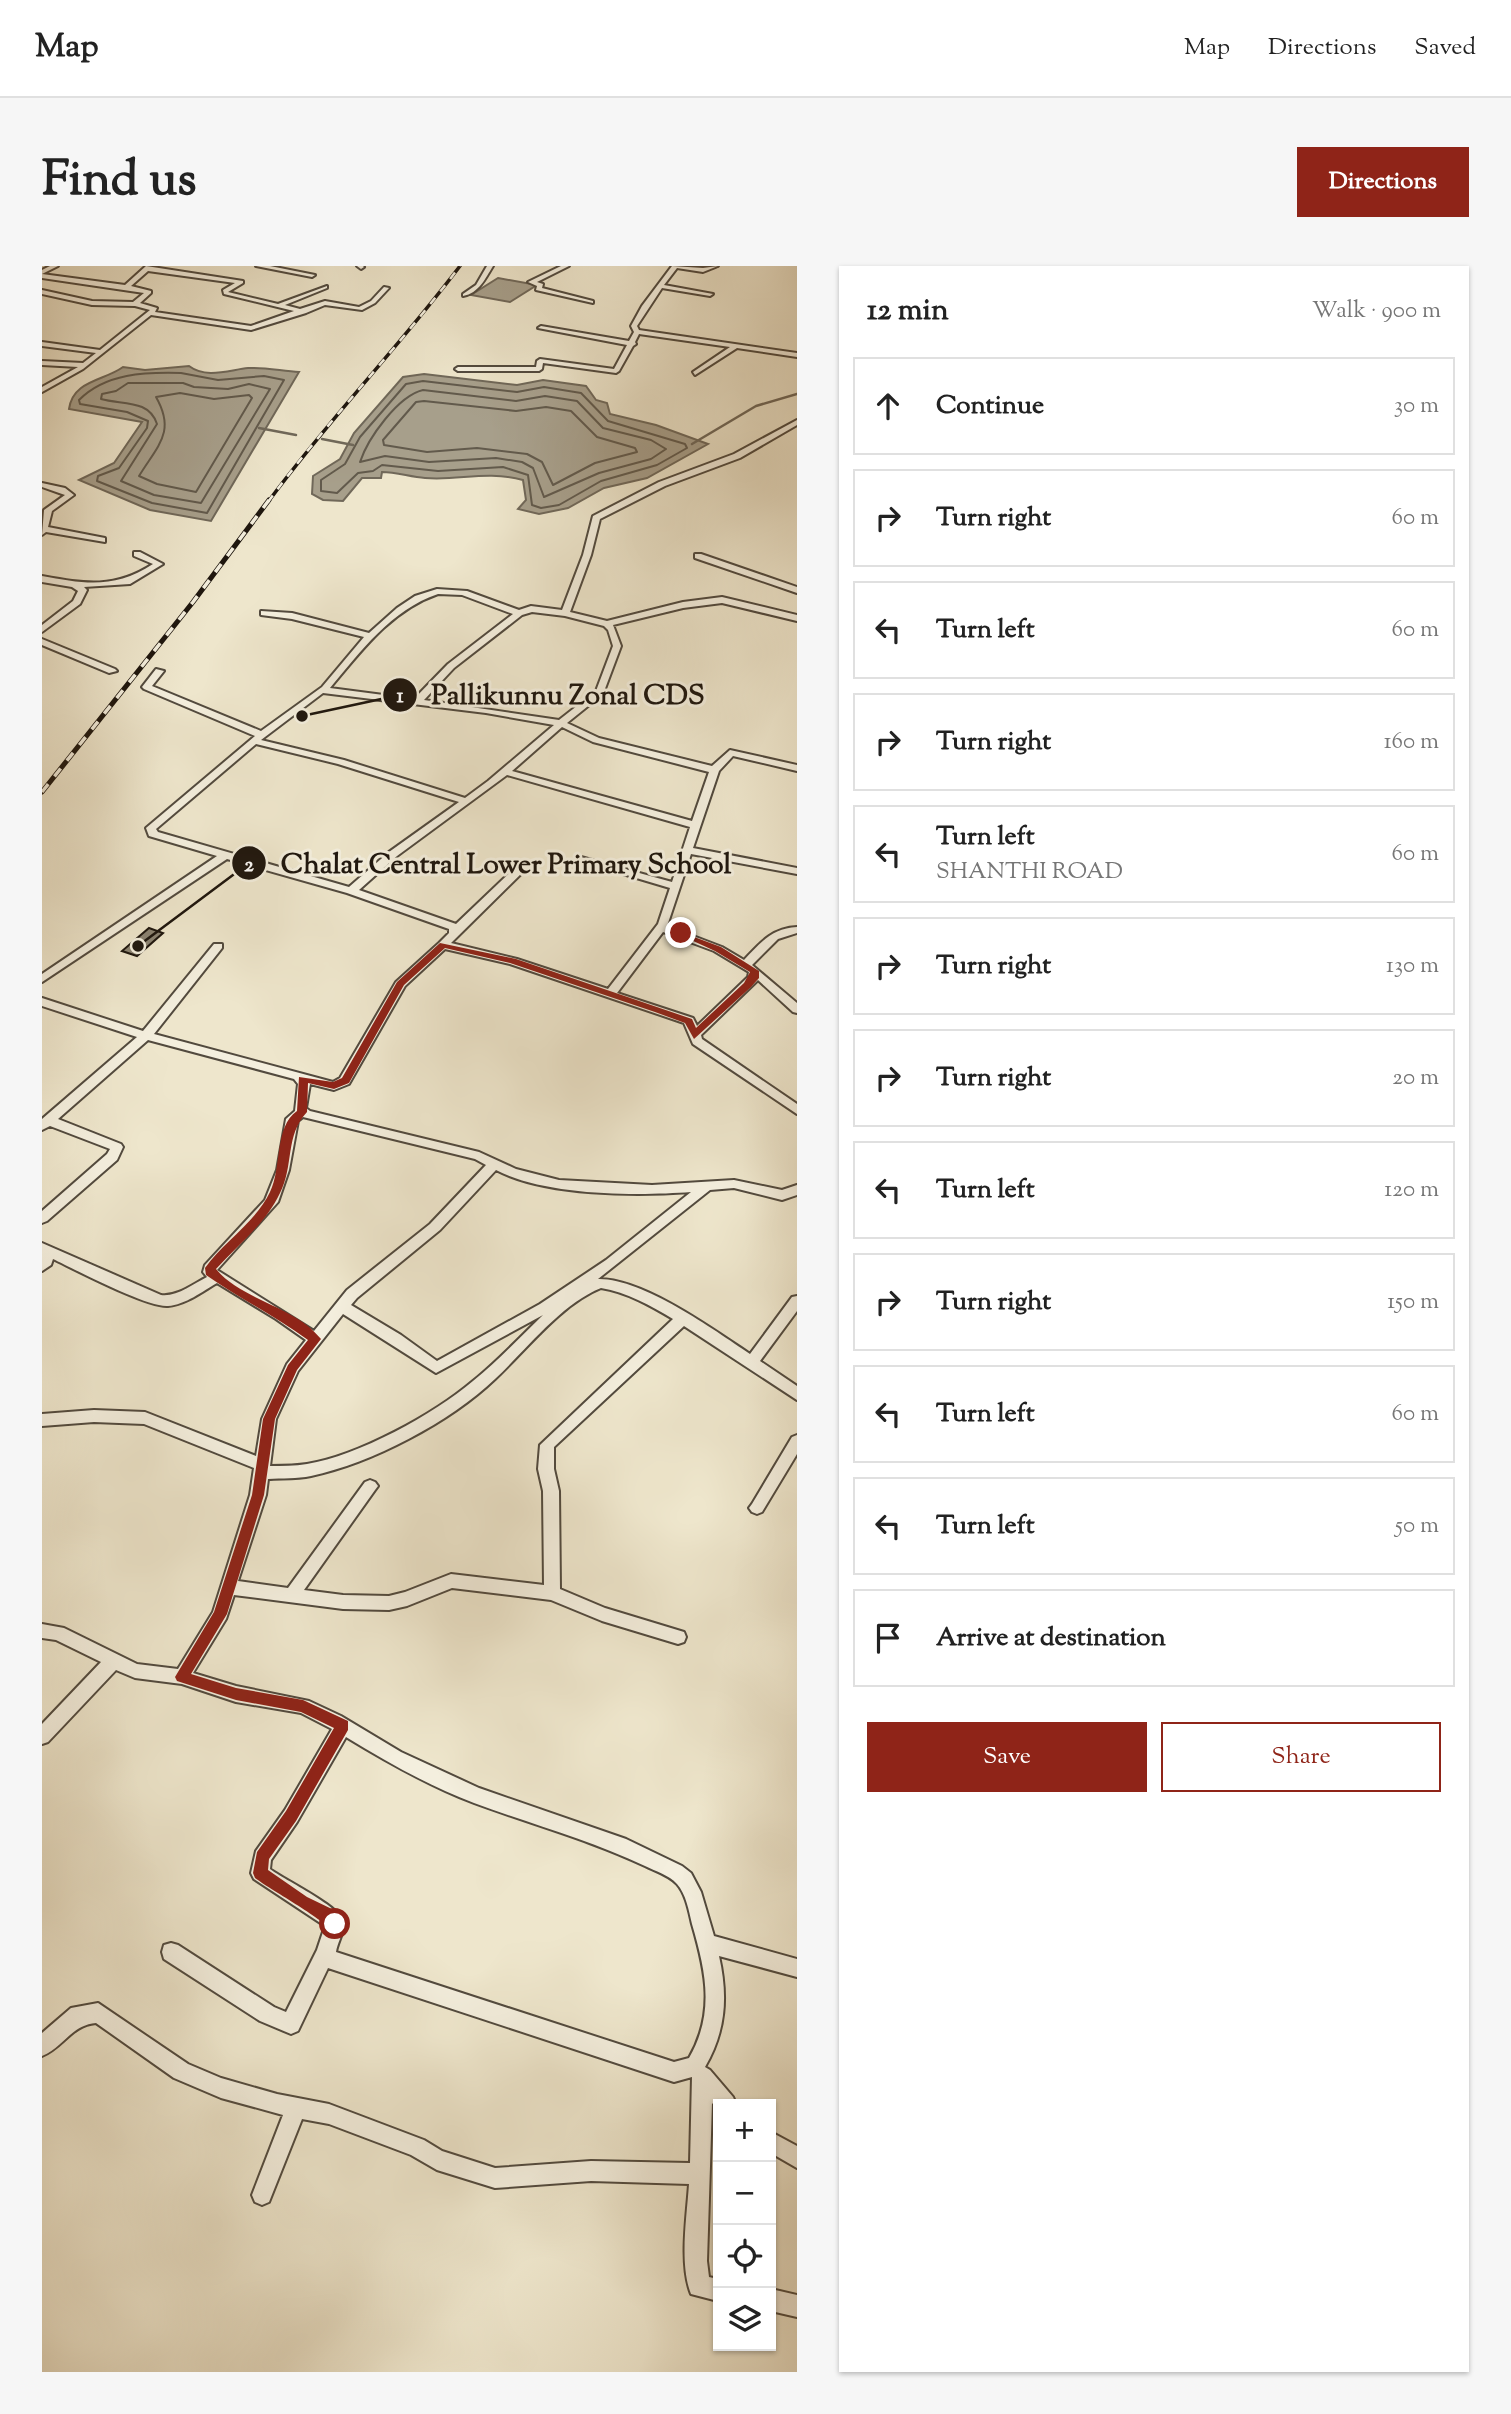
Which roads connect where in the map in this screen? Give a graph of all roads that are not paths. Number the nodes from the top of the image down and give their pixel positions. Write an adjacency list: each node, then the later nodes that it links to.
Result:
1 (55, 266): 9 (street)
2 (490, 266): 19 (street)
3 (563, 266): 20 (street)
4 (675, 266): 5 (street); 14 (street)
5 (715, 266)
6 (149, 267): 12 (street); 15 (street)
7 (274, 267): 8 (street); 10 (street)
8 (260, 269)
9 (42, 274): 15 (street)
10 (312, 275)
11 (251, 278): 12 (street)
12 (241, 282): 22 (street)
13 (325, 286): 22 (street)
14 (661, 286): 18 (street); 26 (street)
15 (125, 287): 21 (street)
16 (386, 288): 23 (street)
17 (42, 292): 21 (street)
18 (710, 294)
19 (465, 295)
20 (591, 302)
21 (135, 304): 24 (street)
22 (280, 305): 23 (street)
23 (305, 312): 24 (street)
24 (150, 313): 30 (street)
25 (541, 328): 28 (street)
26 (638, 332): 28 (street); 29 (street)
27 (42, 344): 30 (street)
28 (633, 344): 34 (street)
29 (735, 347): 31 (street); 35 (street)
30 (98, 351): 33 (street)
31 (797, 355)
32 (42, 363): 33 (street)
33 (83, 365): 36 (street)
34 (458, 369)
35 (695, 373)
36 (42, 390)
37 (797, 422): 49 (street)
38 (42, 485): 39 (street)
39 (44, 531): 40 (street)
40 (102, 540)
41 (137, 554): 44 (street)
42 (698, 556): 45 (street)
43 (42, 579): 44 (street)
44 (75, 585): 53 (street)
45 (797, 590)
46 (797, 606): 50 (street)
47 (264, 613): 54 (street)
48 (519, 613): 49 (street); 54 (street); 59 (street)
49 (565, 613): 52 (street)
50 (784, 615): 51 (street); 52 (street)
51 (797, 618)
52 (607, 624): 60 (street)
53 (42, 629)
54 (369, 636): 58 (street)
55 (42, 642): 56 (street)
56 (112, 671)
57 (159, 671): 61 (street)
58 (325, 689): 59 (street); 61 (street)
59 (416, 702): 60 (street)
60 (561, 723): 63 (street); 64 (street)
61 (258, 738): 65 (street); 68 (street)
62 (797, 768): 63 (street)
63 (714, 769): 66 (street)
64 (505, 772): 65 (street); 66 (street)
65 (465, 801): 73 (street)
66 (696, 825): 67 (street)
67 (687, 850): 71 (street); 72 (street)
68 (225, 855): 73 (street); 80 (street)
69 (582, 860): 72 (street)
70 (525, 864): 76 (street)
71 (797, 871)
72 (676, 886): 74 (street)
73 (351, 891): 76 (street)
74 (661, 927): 79 (street); 81 (street)
75 (797, 930): 79 (street)
76 (455, 931): 77 (street)
77 (443, 945): 81 (street); 86 (street)
78 (218, 946): 84 (street)
79 (750, 968): 83 (street); 85 (street)
80 (42, 979)
81 (611, 993): 85 (street)
82 (42, 1002): 84 (street)
83 (797, 1009)
84 (147, 1034): 86 (street); 89 (street)
85 (694, 1035): 87 (street)
86 (303, 1079): 88 (street)
87 (797, 1110)
88 (302, 1112): 90 (street); 96 (street)
89 (45, 1123): 93 (street)
90 (495, 1164): 91 (street); 98 (street)
91 (707, 1186): 92 (street); 98 (street)
92 (797, 1190)
93 (42, 1218)
94 (42, 1248): 95 (street); 96 (street)
95 (42, 1266)
96 (217, 1277): 100 (street)
97 (797, 1301): 101 (street)
98 (342, 1307): 100 (street)
99 (682, 1319): 101 (street); 105 (street); 109 (street)
100 (315, 1339): 105 (street)
101 (752, 1361): 102 (street)
102 (797, 1394)
103 (43, 1421): 105 (street)
104 (797, 1441): 107 (street)
105 (262, 1469): 108 (street)
106 (370, 1486): 110 (street)
107 (757, 1508)
108 (229, 1587): 110 (street); 114 (street)
109 (552, 1593): 110 (street); 112 (street)
110 (291, 1596)
111 (42, 1631): 113 (street)
112 (678, 1637)
113 (113, 1661): 114 (street); 116 (street)
114 (182, 1677): 115 (street)
115 (343, 1726): 117 (street); 119 (street)
116 (42, 1736)
117 (707, 1943): 120 (street); 122 (street)
118 (171, 1952): 119 (street)
119 (325, 1953): 122 (street)
120 (797, 1968)
121 (42, 2046): 124 (street)
122 (699, 2071): 123 (street); 127 (street)
123 (722, 2099)
124 (296, 2108): 127 (street); 128 (street)
125 (776, 2144): 126 (street)
126 (797, 2158)
127 (700, 2174): 129 (street)
128 (262, 2195)
129 (713, 2289)
130 (776, 2301): 131 (street)
131 (797, 2306)

